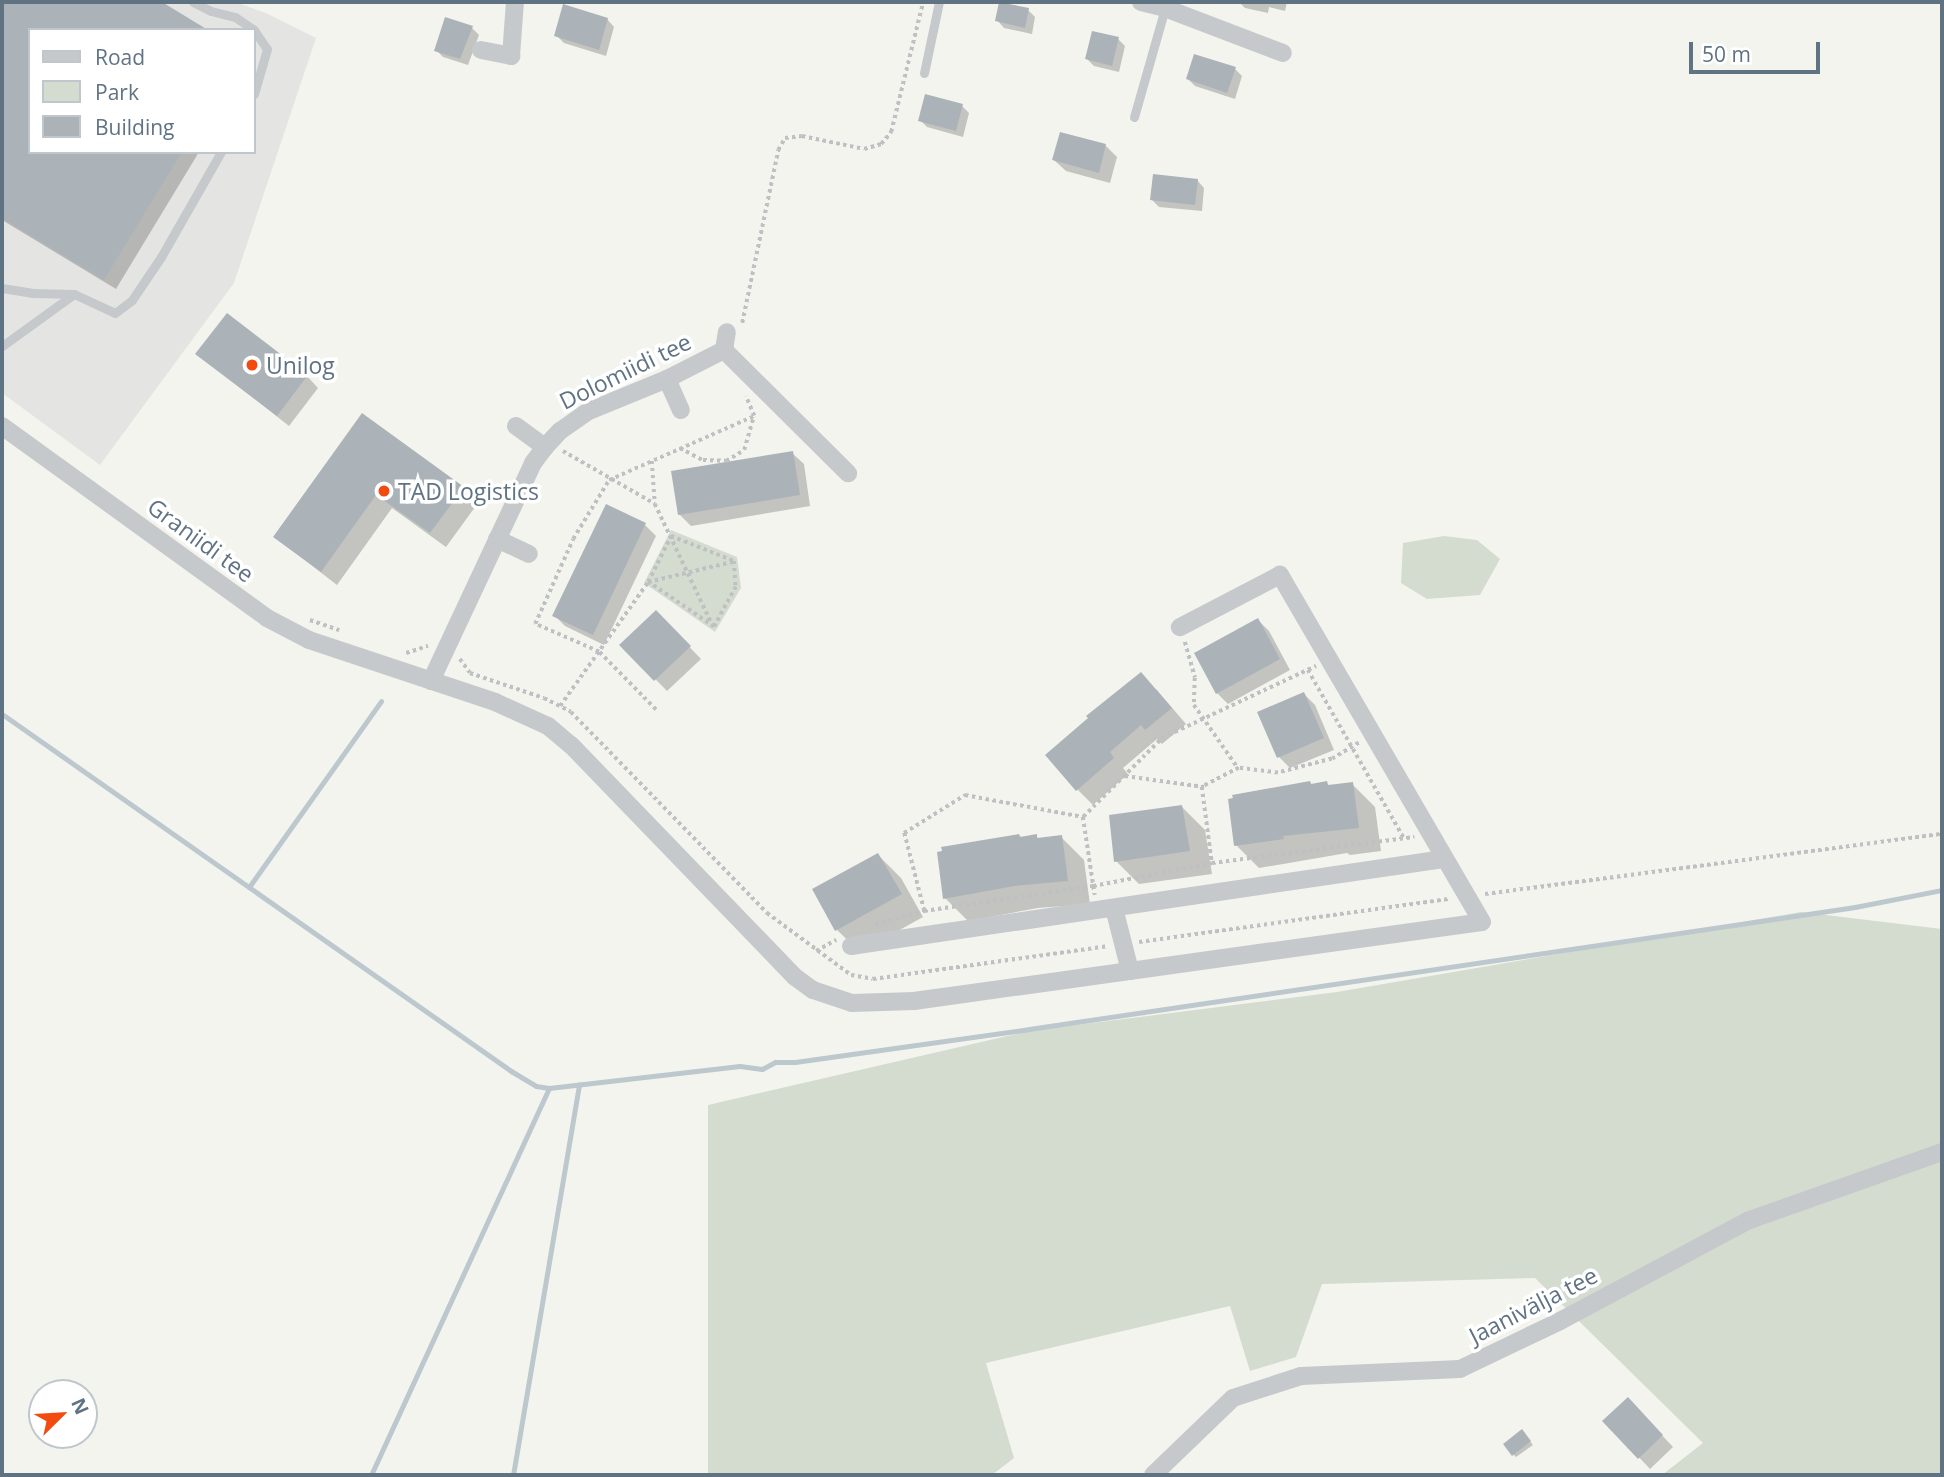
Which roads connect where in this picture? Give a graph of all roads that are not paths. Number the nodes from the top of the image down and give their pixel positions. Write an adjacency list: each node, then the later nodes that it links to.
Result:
1 (193, 2): 6 (lane)
2 (515, 2): 8 (street)
3 (939, 2): 10 (lane)
4 (1141, 2): 5 (street)
5 (1165, 8): 9 (street); 12 (lane)
6 (251, 28)
7 (256, 33): 11 (lane)
8 (481, 50)
9 (1283, 52)
10 (924, 73)
11 (256, 87)
12 (1134, 117)
13 (220, 154): 15 (lane)
14 (2, 288): 15 (lane)
15 (74, 294): 16 (lane)
16 (2, 346)
17 (667, 379): 18 (street); 21 (street, Dolomiidi tee); 22 (street, Dolomiidi tee)
18 (681, 410)
19 (2, 426): 26 (street, Graniidi tee)
20 (516, 426): 21 (street)
21 (555, 449): 23 (street, Dolomiidi tee)
22 (848, 473)
23 (497, 539): 24 (street); 26 (street, Dolomiidi tee)
24 (529, 554)
25 (1180, 627): 27 (street)
26 (431, 681): 30 (street, Graniidi tee)
27 (1444, 859): 28 (street); 30 (street, Graniidi tee)
28 (1105, 910): 29 (street); 30 (street)
29 (848, 940)
30 (1130, 971)
31 (1942, 1152): 32 (street, Jaanivälja tee)
32 (1153, 1475)

